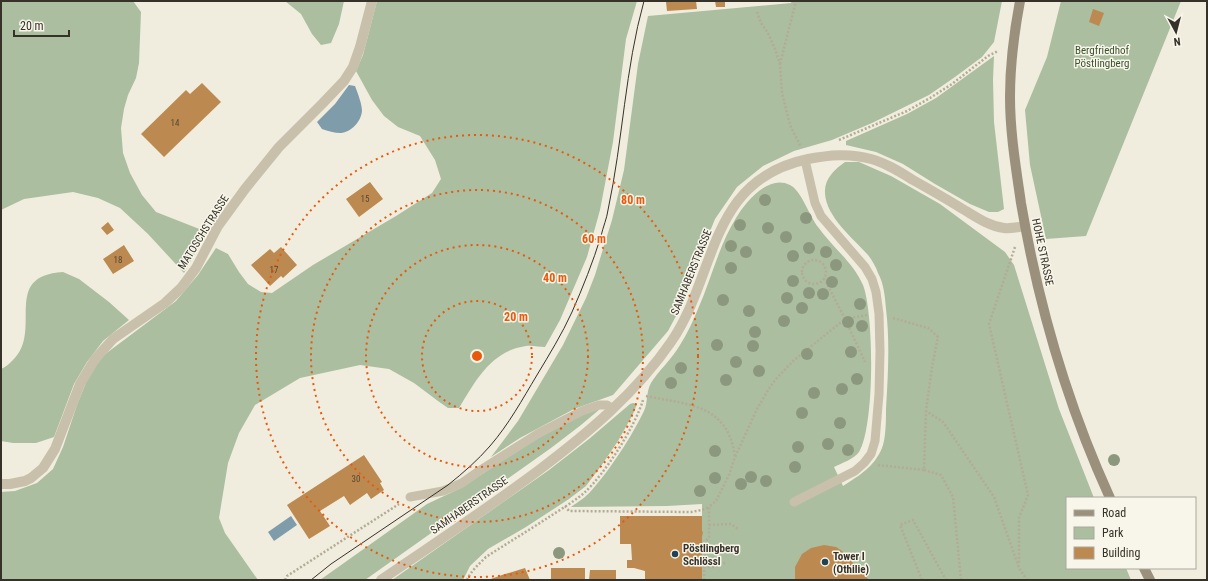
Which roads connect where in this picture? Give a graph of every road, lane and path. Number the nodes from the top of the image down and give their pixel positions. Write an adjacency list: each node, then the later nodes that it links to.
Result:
1 (372, 1): 20 (street, MATOSCHSTRASSE)
2 (796, 1): 6 (path)
3 (1020, 1): 9 (main road, HOHE STRASSE)
4 (757, 12): 6 (path)
5 (998, 51): 7 (path)
6 (780, 64): 8 (path)
7 (837, 142)
8 (805, 160): 9 (street, SAMHABERSTRASSE); 12 (lane); 15 (street, SAMHABERSTRASSE)
9 (1025, 226): 22 (main road, HOHE STRASSE)
10 (1015, 244): 30 (path)
11 (824, 278): 11 (path); 13 (path)
12 (879, 314): 13 (path); 16 (path); 18 (lane)
13 (845, 319): 14 (path); 17 (path)
14 (867, 367)
15 (613, 409): 21 (lane); 33 (street, SAMHABERSTRASSE)
16 (926, 411): 19 (path); 30 (path)
17 (735, 457): 24 (path); 25 (path)
18 (864, 463): 19 (path); 23 (lane)
19 (924, 470): 38 (path)
20 (1, 484)
21 (410, 497): 32 (path)
22 (1110, 497)
23 (794, 502)
24 (565, 506): 25 (path); 34 (path)
25 (709, 507): 26 (path)
26 (709, 524): 27 (path); 29 (path)
27 (738, 529)
28 (727, 562): 29 (path)
29 (704, 567): 35 (path)
30 (1019, 568): 39 (path)
31 (1144, 569): 40 (main road)
32 (285, 580)
33 (381, 580)
34 (467, 580)
35 (704, 580)
36 (922, 580): 37 (path)
37 (946, 580)
38 (961, 580)
39 (1027, 580)
40 (1150, 580)

